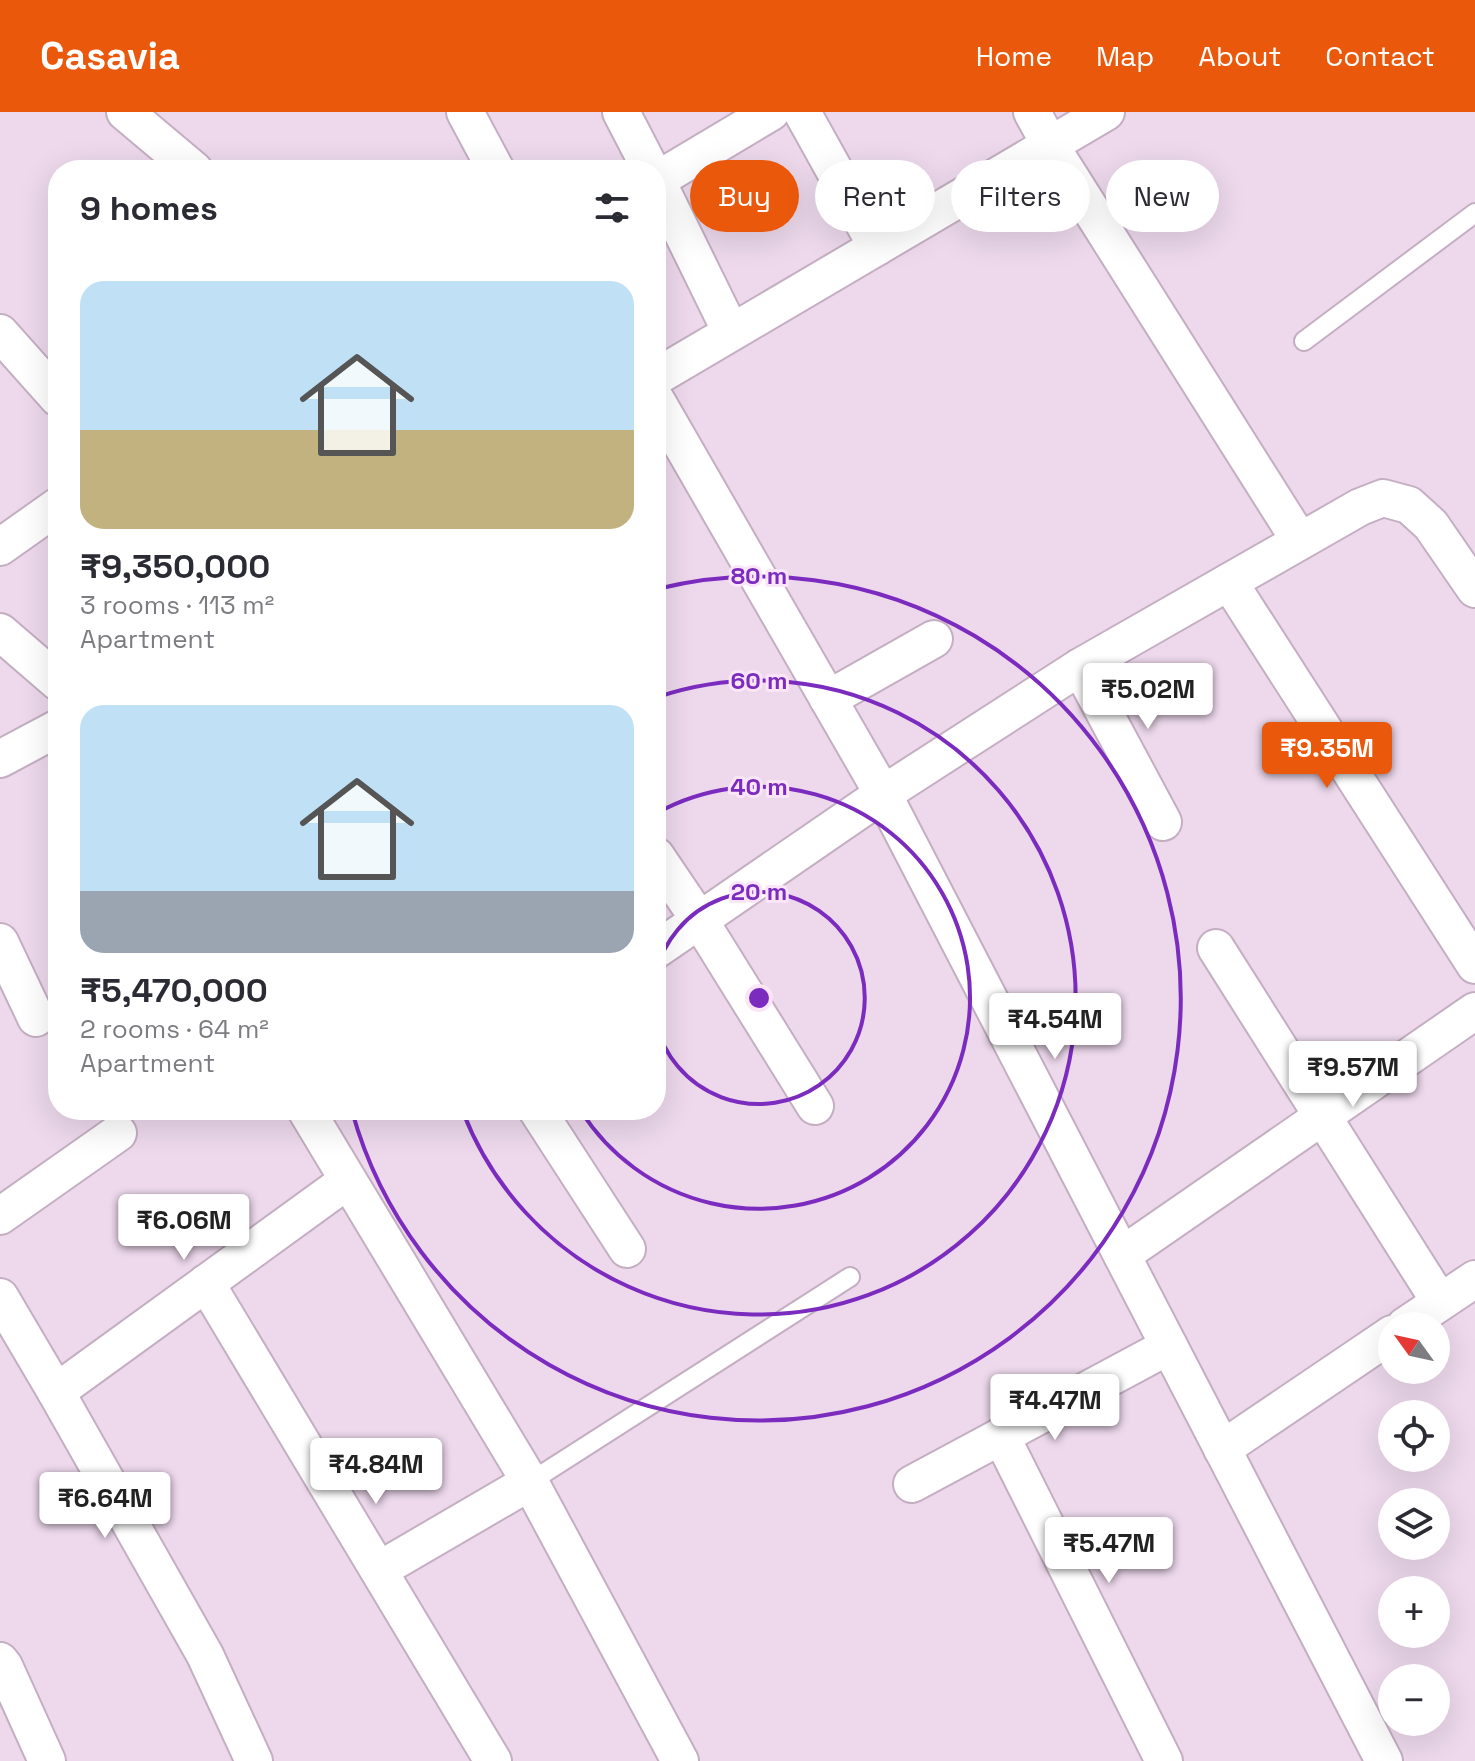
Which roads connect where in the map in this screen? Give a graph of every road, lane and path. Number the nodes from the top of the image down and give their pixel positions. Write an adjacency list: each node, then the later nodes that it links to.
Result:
1 (125, 112): 9 (street)
2 (465, 112): 10 (street)
3 (621, 112): 11 (street)
4 (771, 112): 12 (street)
5 (802, 112): 15 (street)
6 (1032, 112): 8 (street)
7 (1106, 112): 8 (street)
8 (1050, 145): 15 (street); 23 (street)
9 (182, 160)
10 (491, 160)
11 (646, 160)
12 (666, 173)
13 (666, 199): 16 (street)
14 (1475, 213): 18 (lane)
15 (877, 247): 16 (street)
16 (731, 332): 19 (street)
17 (0, 333): 20 (street)
18 (1304, 341)
19 (666, 371)
20 (48, 387)
21 (666, 417): 31 (street)
22 (48, 513): 24 (street)
23 (1300, 541): 25 (street); 26 (street)
24 (0, 547)
25 (1229, 582): 29 (street); 41 (street)
26 (1475, 589)
27 (0, 632): 30 (street)
28 (934, 639): 31 (street)
29 (1080, 667): 34 (street); 35 (street)
30 (48, 673)
31 (828, 699): 34 (street)
32 (48, 733): 33 (street)
33 (0, 759)
34 (883, 794): 37 (street); 52 (street)
35 (1163, 822)
36 (666, 871): 37 (street)
37 (700, 921): 39 (street); 44 (street)
38 (0, 942): 43 (street)
39 (666, 943)
40 (1216, 948): 45 (street)
41 (1475, 965)
42 (1475, 1011): 45 (street)
43 (36, 1018)
44 (815, 1106)
45 (1322, 1116): 52 (street); 57 (street)
46 (312, 1120): 49 (street)
47 (543, 1120): 51 (street)
48 (118, 1133): 50 (street)
49 (347, 1181): 55 (street); 64 (street)
50 (0, 1216)
51 (627, 1249)
52 (1122, 1255): 60 (street)
53 (850, 1277): 64 (lane)
54 (1475, 1279): 57 (street)
55 (206, 1283): 61 (street); 66 (street)
56 (0, 1297): 61 (street)
57 (1440, 1302): 58 (street)
58 (1425, 1312)
59 (1378, 1343): 63 (street)
60 (1169, 1346): 62 (street); 63 (street)
61 (56, 1392): 69 (street)
62 (1001, 1436): 65 (street); 72 (street)
63 (1222, 1449): 73 (street)
64 (530, 1482): 66 (street); 71 (street)
65 (912, 1484)
66 (379, 1570): 70 (street)
67 (0, 1661): 68 (street)
68 (47, 1761)
69 (254, 1761)
70 (493, 1761)
71 (680, 1761)
72 (1164, 1761)
73 (1384, 1761)

